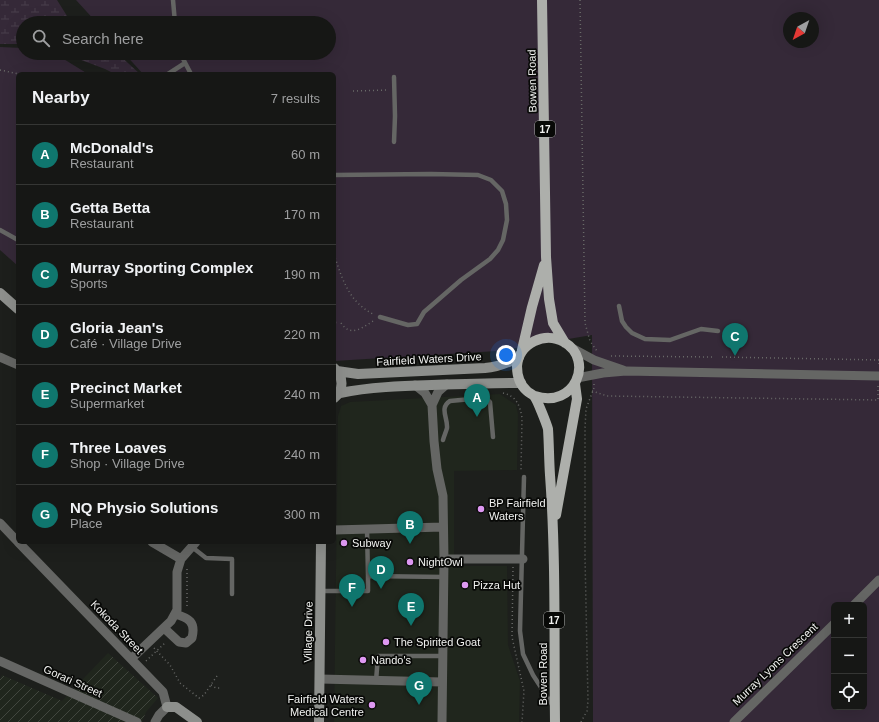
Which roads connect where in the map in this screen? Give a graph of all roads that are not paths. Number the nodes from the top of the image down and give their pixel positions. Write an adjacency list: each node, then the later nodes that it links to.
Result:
1 (173, 0): 3 (lane)
2 (542, 0): 13 (main road, Bowen Road / 17)
3 (174, 16)
4 (184, 60): 5 (lane)
5 (185, 63): 6 (lane); 7 (lane)
6 (171, 72)
7 (190, 72)
8 (394, 77): 9 (lane)
9 (394, 142)
10 (336, 175): 17 (lane)
11 (0, 230): 12 (lane)
12 (16, 239)
13 (546, 257): 19 (main road, Bowen Road / 17); 20 (main road, Bowen Road / 17)
14 (0, 293): 16 (street)
15 (619, 306): 18 (lane)
16 (16, 307)
17 (380, 317)
18 (718, 331)
19 (568, 345): 20 (main road); 24 (street); 26 (main road, Bowen Road / 17)
20 (521, 354): 23 (street, Fairfield Waters Drive); 27 (main road, Bowen Road / 17)
21 (0, 356): 22 (street)
22 (16, 364)
23 (336, 370): 30 (street)
24 (626, 371): 25 (street); 26 (street)
25 (879, 376)
26 (576, 381): 31 (main road); 40 (main road, Bowen Road / 17)
27 (521, 383): 28 (street); 31 (main road, Bowen Road / 17)
28 (447, 384): 29 (street); 32 (street)
29 (415, 385): 30 (street); 32 (street)
30 (337, 396)
31 (535, 396): 40 (main road, Bowen Road / 17)
32 (432, 405): 37 (street)
33 (493, 437): 34 (lane)
34 (443, 440)
35 (524, 477): 48 (lane)
36 (0, 523): 41 (street, Kokoda Street)
37 (443, 527): 38 (street); 47 (street)
38 (367, 529): 39 (street); 49 (lane)
39 (336, 530)
40 (554, 530): 65 (main road, Bowen Road / 17)
41 (16, 540)
42 (20, 544): 59 (street, Kokoda Street)
43 (155, 544): 46 (street)
44 (321, 544): 52 (street, Village Drive)
45 (194, 545): 46 (street); 53 (lane)
46 (181, 559): 55 (street)
47 (444, 559): 48 (street); 50 (street)
48 (523, 559): 65 (lane)
49 (368, 576): 50 (lane); 52 (lane)
50 (444, 577): 58 (street)
51 (879, 580): 54 (street)
52 (321, 591): 61 (street, Village Drive)
53 (232, 594)
54 (857, 602)
55 (175, 614): 57 (street); 57 (street)
56 (831, 627): 72 (street, Murray Lyons Crescent)
57 (164, 628): 59 (street)
58 (443, 656): 62 (lane); 63 (street)
59 (131, 658): 64 (street, Kokoda Street)
60 (0, 661): 66 (street, Gorari Street)
61 (320, 679): 62 (street); 69 (street, Village Drive)
62 (376, 681): 63 (street)
63 (442, 682): 70 (street)
64 (167, 707): 67 (street); 68 (street)
65 (555, 709): 71 (main road, Bowen Road / 17)
66 (137, 722)
67 (155, 722)
68 (197, 722)
69 (319, 722)
70 (442, 722)
71 (555, 722)
72 (734, 722)

